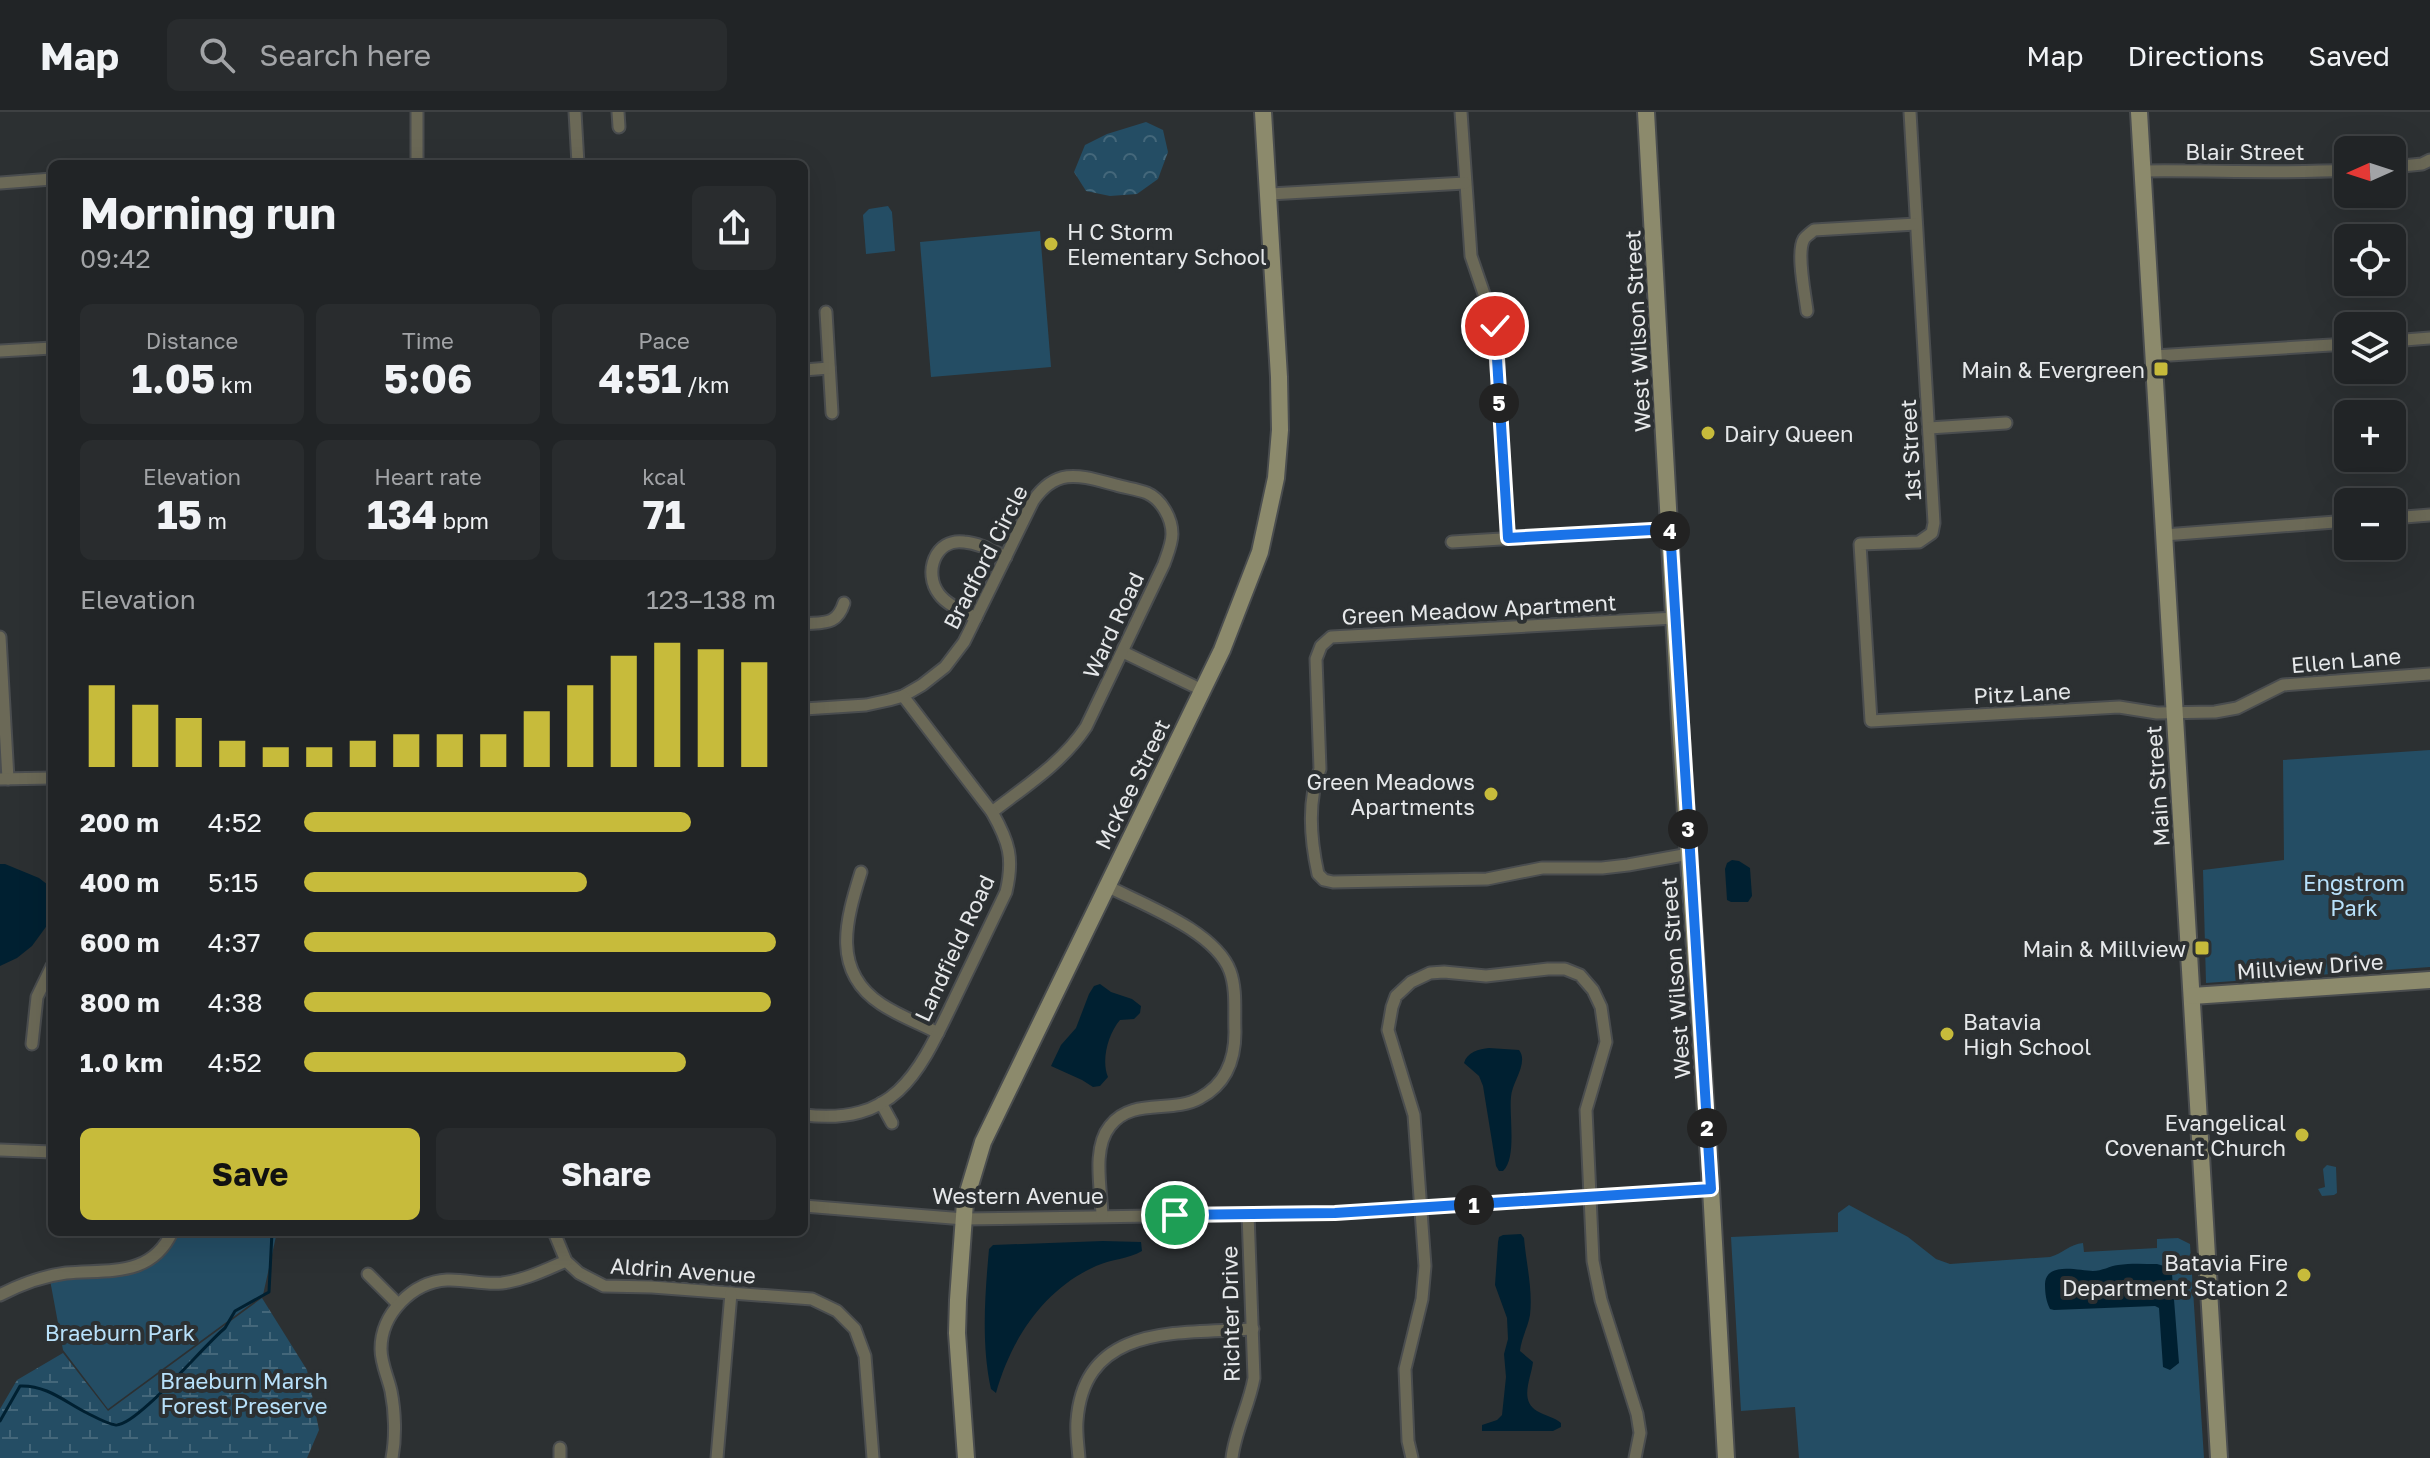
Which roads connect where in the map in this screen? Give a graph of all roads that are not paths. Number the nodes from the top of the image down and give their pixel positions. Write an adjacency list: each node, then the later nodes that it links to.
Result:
1 (417, 112): 10 (street)
2 (575, 112): 11 (street)
3 (618, 112): 9 (street)
4 (1263, 112): 19 (main road, McKee Street)
5 (1461, 112): 18 (street)
6 (1646, 112): 38 (main road, West Wilson Street)
7 (1910, 112): 20 (street, 1st Street)
8 (2139, 112): 14 (main road, Main Street)
9 (619, 127)
10 (414, 160)
11 (578, 160)
12 (2430, 160): 13 (street)
13 (2406, 166)
14 (2143, 171): 15 (street, Blair Street); 28 (main road, Main Street)
15 (2334, 171)
16 (48, 179): 17 (street)
17 (0, 183)
18 (1465, 183): 19 (street); 40 (street)
19 (1268, 194): 50 (main road, McKee Street)
20 (1916, 224): 21 (street); 33 (street, 1st Street)
21 (1807, 311)
22 (826, 312): 29 (street)
23 (2430, 338): 24 (street)
24 (2406, 340)
25 (2334, 345): 28 (street)
26 (48, 348): 27 (street)
27 (0, 351)
28 (2154, 356): 39 (main road, Main Street)
29 (829, 368): 30 (street); 31 (street)
30 (808, 370)
31 (832, 413)
32 (2006, 423): 33 (street)
33 (1929, 428): 54 (street, 1st Street)
34 (1076, 476): 42 (street, Bradford Circle); 48 (street, Ward Road)
35 (2430, 515): 36 (street)
36 (2406, 517)
37 (2334, 522): 39 (street)
38 (1670, 529): 40 (street); 45 (main road, West Wilson Street)
39 (2164, 535): 53 (main road, Main Street)
40 (1508, 538): 41 (street)
41 (1452, 542)
42 (1006, 557): 44 (street, Bradford Circle); 44 (street)
43 (844, 603): 46 (street)
44 (976, 618): 51 (street, Bradford Circle)
45 (1675, 618): 58 (main road, West Wilson Street); 58 (street, Green Meadow Apartment)
46 (808, 624)
47 (0, 637): 56 (street)
48 (1123, 652): 50 (street); 57 (street, Ward Road)
49 (2430, 674): 53 (street, Ellen Lane)
50 (1202, 690): 60 (main road, McKee Street)
51 (903, 696): 52 (street, Bradford Circle); 57 (street, Landfield Road)
52 (808, 709)
53 (2175, 713): 54 (street, Pitz Lane); 63 (main road, Main Street)
54 (1871, 721)
55 (48, 778): 56 (street)
56 (4, 779)
57 (992, 812): 64 (street, Landfield Road)
58 (1689, 854): 71 (main road, West Wilson Street)
59 (861, 872): 64 (street)
60 (1107, 886): 76 (street); 77 (main road, McKee Street)
61 (48, 974): 65 (street)
62 (2430, 980): 63 (main road, Millview Drive)
63 (2192, 996): 95 (main road, Main Street)
64 (938, 1033): 66 (street, Landfield Road)
65 (32, 1044)
66 (881, 1103): 67 (street, Landfield Road); 68 (street)
67 (808, 1115)
68 (892, 1123)
69 (0, 1150): 70 (street)
70 (48, 1152)
71 (1711, 1189): 72 (street, Western Avenue); 94 (main road, West Wilson Street)
72 (1590, 1197): 74 (street, Western Avenue); 74 (street); 93 (street)
73 (808, 1206): 77 (street, Western Avenue)
74 (1422, 1208): 75 (street, Western Avenue); 92 (street)
75 (1248, 1214): 76 (street, Western Avenue); 85 (street, Richter Drive)
76 (1102, 1215): 77 (street, Western Avenue)
77 (964, 1219): 89 (main road, McKee Street)
78 (170, 1236): 82 (street)
79 (556, 1236): 80 (street)
80 (566, 1261): 83 (street, Aldrin Avenue); 84 (street)
81 (368, 1274): 84 (street)
82 (1, 1293)
83 (731, 1293): 87 (street); 88 (street, Aldrin Avenue)
84 (398, 1304): 86 (street)
85 (1253, 1329): 90 (street); 91 (street, Richter Drive)
86 (392, 1458)
87 (717, 1458)
88 (873, 1458)
89 (966, 1458)
90 (1079, 1458)
91 (1232, 1458)
92 (1412, 1458)
93 (1635, 1458)
94 (1726, 1458)
95 (2219, 1458)

